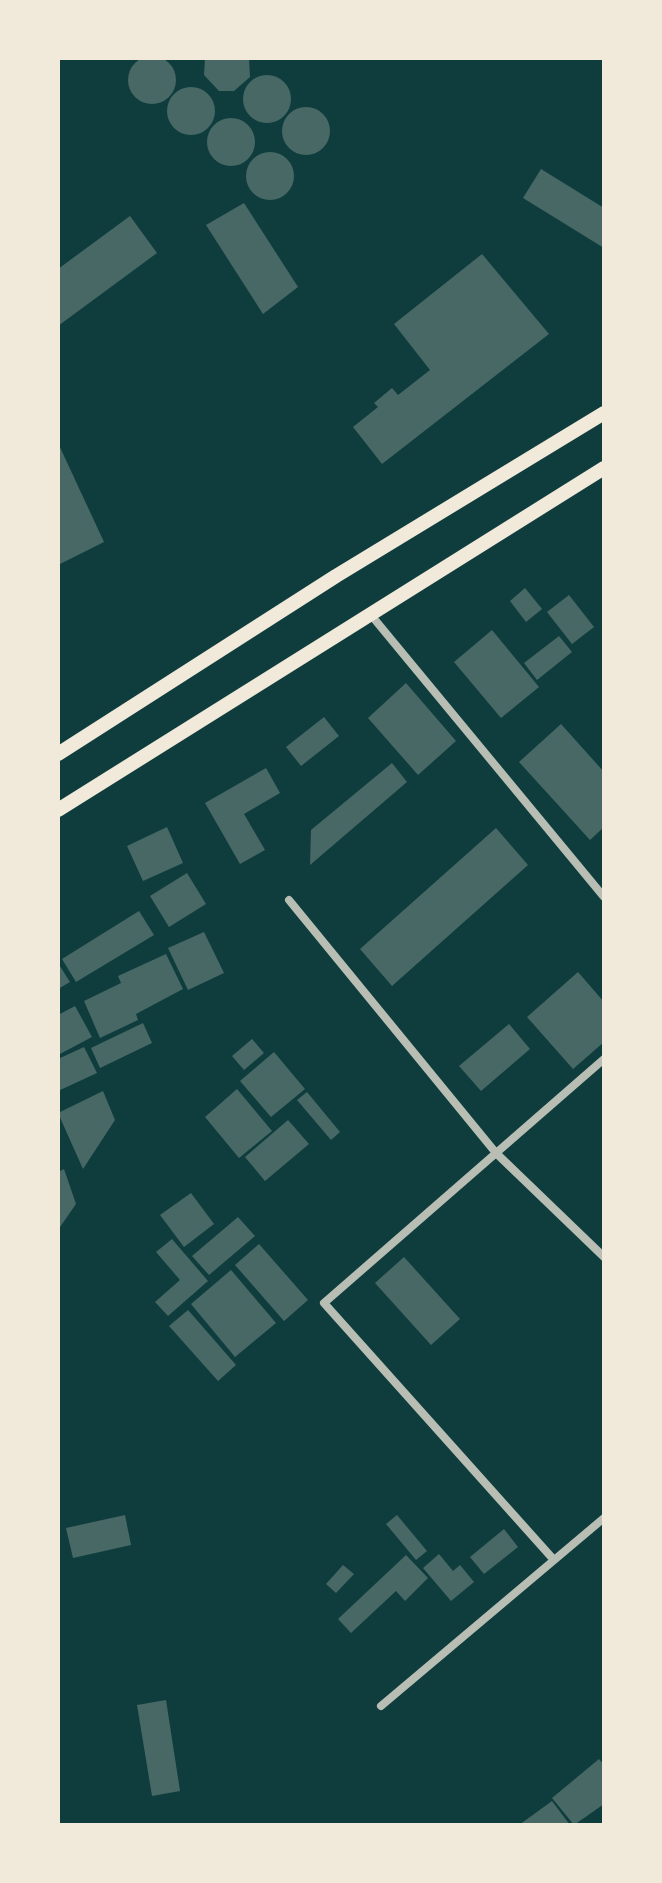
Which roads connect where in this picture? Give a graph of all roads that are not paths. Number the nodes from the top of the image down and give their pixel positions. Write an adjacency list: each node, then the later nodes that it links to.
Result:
1 (604, 413): 4 (main road)
2 (604, 468): 3 (main road)
3 (371, 615): 5 (main road); 6 (street)
4 (58, 754)
5 (58, 810)
6 (604, 897)
7 (289, 900): 9 (street)
8 (604, 1059): 9 (street)
9 (496, 1153): 10 (street); 12 (street)
10 (604, 1257)
11 (604, 1518): 12 (street)
12 (554, 1560): 13 (street)
13 (381, 1706)

